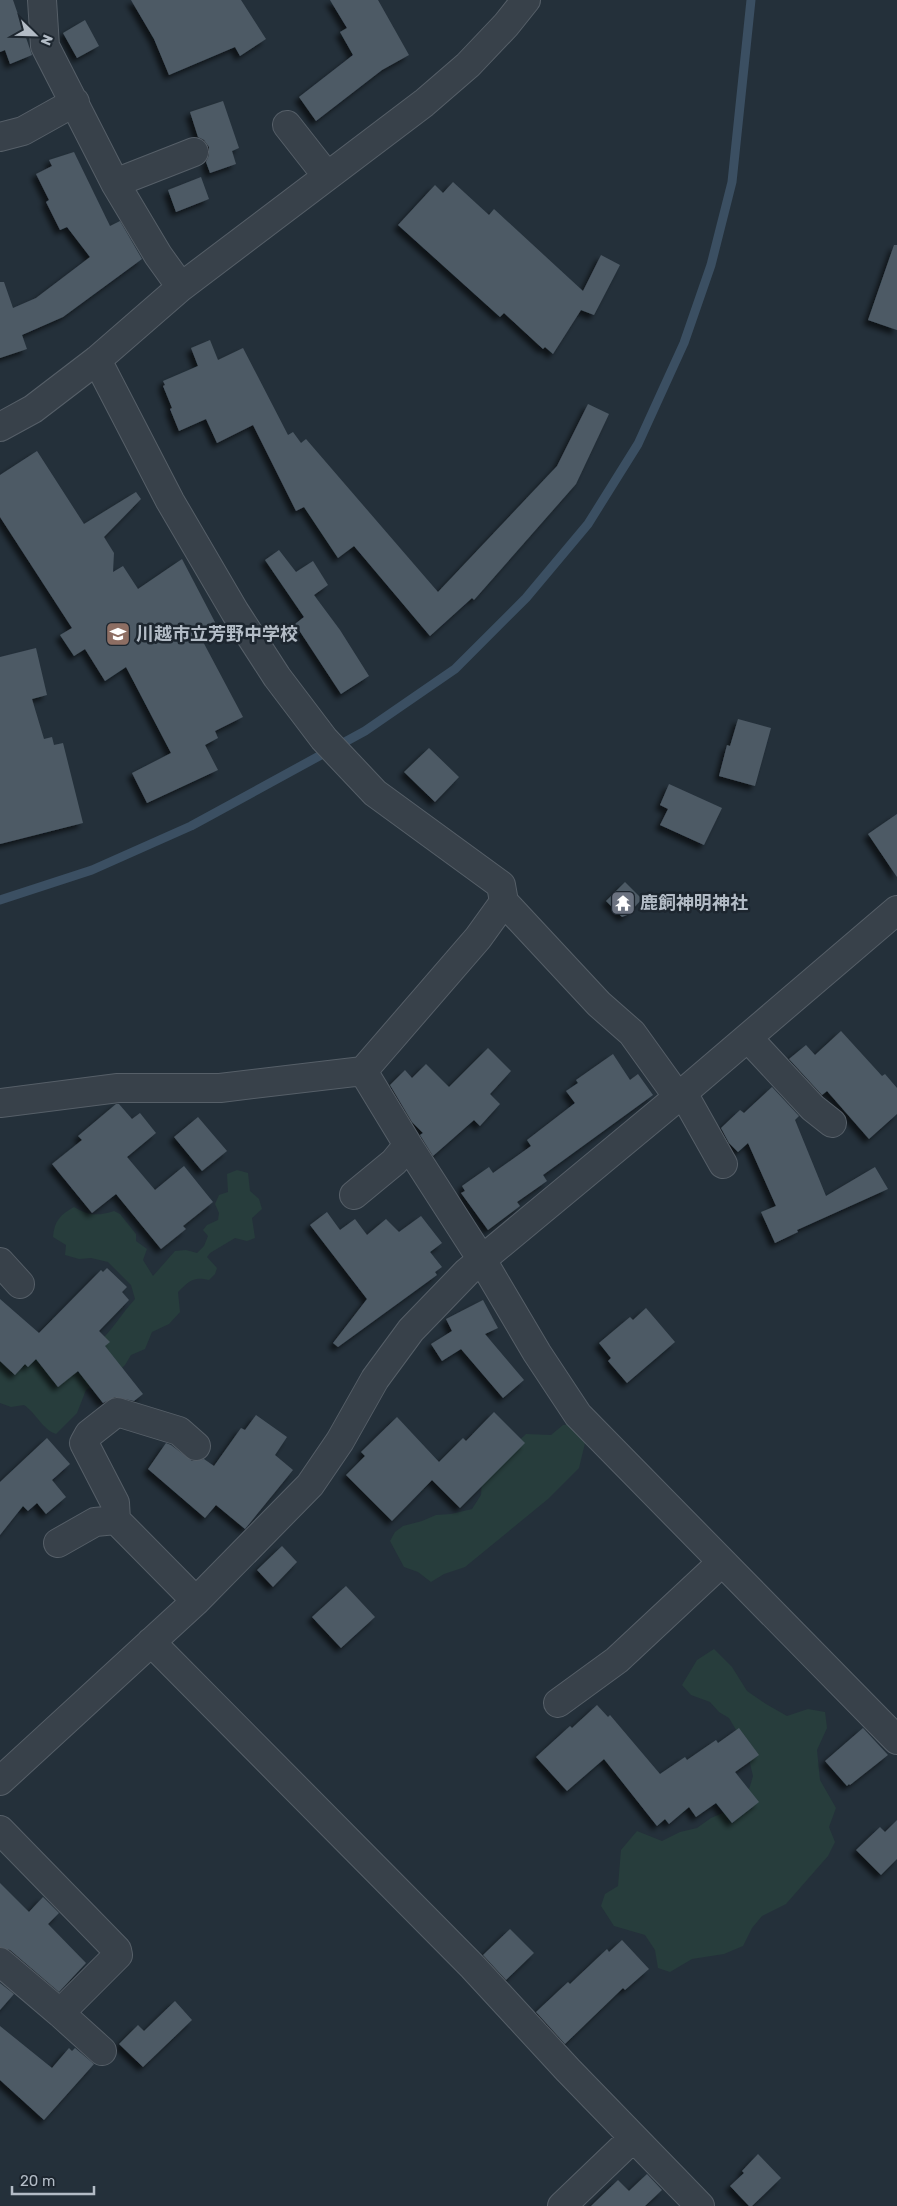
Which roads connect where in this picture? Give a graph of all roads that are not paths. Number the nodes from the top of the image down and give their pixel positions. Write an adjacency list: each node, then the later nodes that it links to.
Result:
1 (42, 0): 3 (street)
2 (526, 0): 7 (street)
3 (74, 102): 5 (street); 8 (street)
4 (287, 125): 7 (street)
5 (0, 137)
6 (194, 152): 8 (street)
7 (327, 176): 9 (street)
8 (115, 183): 9 (street)
9 (181, 287): 10 (street)
10 (97, 360): 11 (street); 12 (street)
11 (0, 427)
12 (504, 902): 15 (street); 16 (street)
13 (897, 910): 14 (street)
14 (748, 1038): 16 (street); 18 (street)
15 (363, 1071): 17 (street); 19 (street)
16 (681, 1095): 20 (street); 22 (street)
17 (0, 1103)
18 (832, 1123)
19 (408, 1145): 21 (street); 22 (street)
20 (723, 1164)
21 (354, 1194)
22 (482, 1260): 28 (street); 29 (street)
23 (0, 1262): 24 (street)
24 (20, 1284)
25 (196, 1446): 26 (street)
26 (116, 1520): 27 (street); 29 (street)
27 (58, 1543)
28 (721, 1563): 31 (street); 32 (street)
29 (196, 1601): 30 (street)
30 (151, 1642): 33 (street); 38 (street)
31 (558, 1703)
32 (897, 1740)
33 (0, 1781)
34 (0, 1830): 36 (street)
35 (0, 1962): 36 (street)
36 (60, 2013): 37 (street)
37 (102, 2051)
38 (633, 2138): 39 (street); 40 (street)
39 (562, 2206)
40 (700, 2206)

